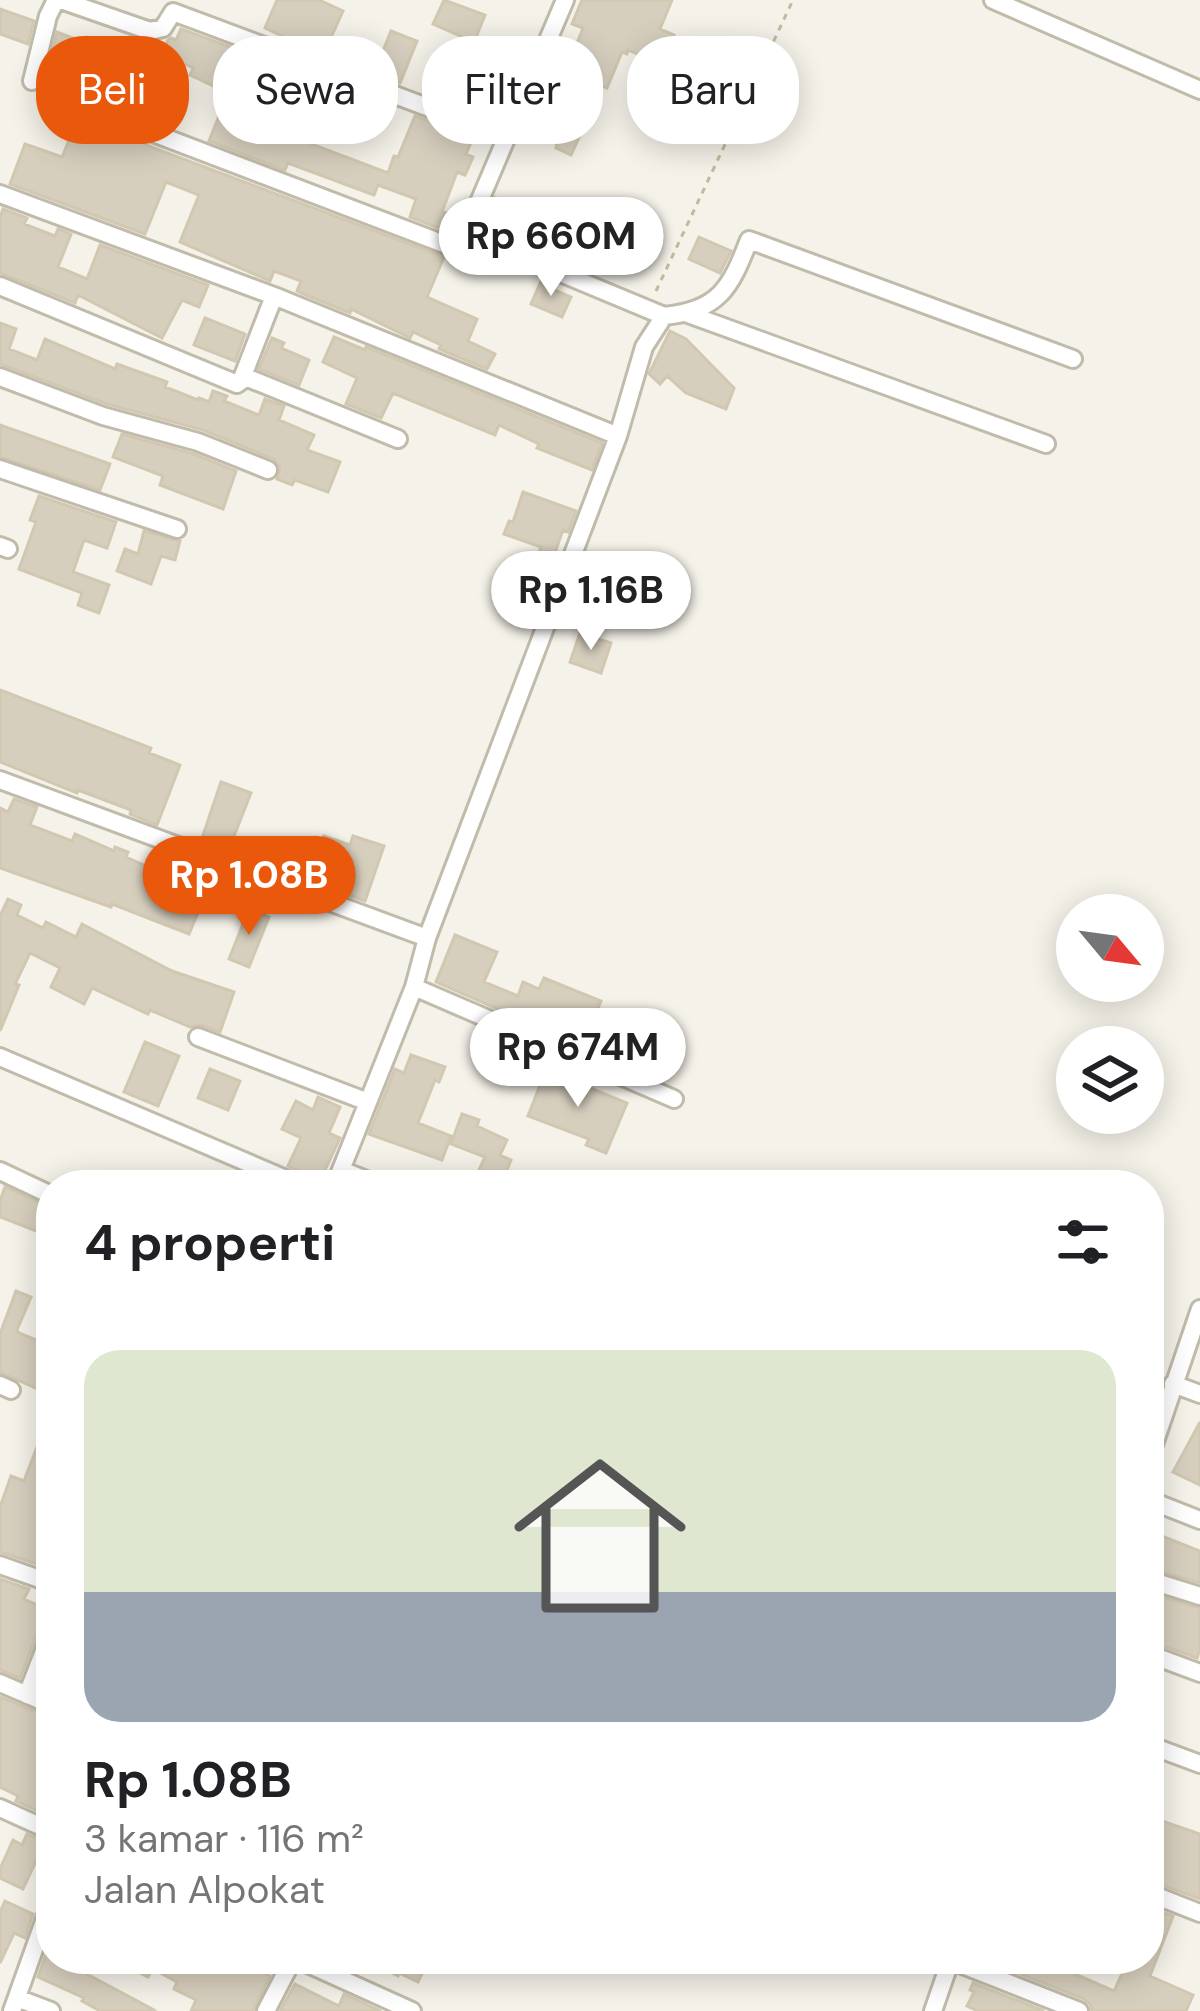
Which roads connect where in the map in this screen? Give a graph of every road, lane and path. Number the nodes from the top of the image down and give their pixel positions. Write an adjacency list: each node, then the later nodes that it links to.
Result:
1 (58, 0): 5 (street); 7 (street)
2 (565, 0): 6 (street)
3 (793, 0): 16 (path)
4 (993, 0): 8 (street)
5 (174, 6): 9 (street)
6 (549, 36)
7 (32, 81)
8 (1200, 90)
9 (422, 103)
10 (182, 144): 13 (street)
11 (503, 144): 13 (street)
12 (0, 194): 15 (street)
13 (474, 237): 16 (street)
14 (0, 286): 19 (street)
15 (274, 296): 19 (street); 21 (street)
16 (656, 313): 17 (street); 21 (street)
17 (688, 314): 18 (street); 23 (street)
18 (1073, 359)
19 (243, 376): 22 (street)
20 (0, 377): 25 (street)
21 (618, 436): 28 (street)
22 (398, 439)
23 (1046, 444)
24 (0, 469): 26 (street)
25 (268, 470)
26 (177, 530)
27 (0, 780): 28 (street)
28 (427, 938): 29 (street)
29 (413, 987): 32 (street); 33 (street)
30 (198, 1037): 33 (street)
31 (0, 1058): 34 (street)
32 (674, 1100)
33 (368, 1102): 35 (street)
34 (265, 1170)
35 (341, 1170)
36 (0, 1172): 37 (street)
37 (36, 1188)
38 (1200, 1309): 39 (street)
39 (1173, 1384): 40 (street); 41 (street)
40 (1200, 1394)
41 (1164, 1412)
42 (1164, 1506): 43 (street)
43 (1200, 1520)
44 (0, 1564): 45 (street)
45 (36, 1577)
46 (1164, 1585): 47 (street)
47 (1200, 1596)
48 (1164, 1660): 50 (street)
49 (36, 1672): 52 (street)
50 (1200, 1673)
51 (0, 1683): 52 (street)
52 (27, 1695): 53 (street)
53 (36, 1699)
54 (1164, 1751): 55 (street)
55 (1200, 1764)
56 (0, 1808): 57 (street)
57 (36, 1824)
58 (1164, 1899): 59 (street)
59 (1200, 1912)
60 (36, 1944): 65 (street)
61 (287, 1974): 67 (street)
62 (329, 1974): 68 (street)
63 (946, 1974): 69 (street)
64 (988, 1974): 70 (street)
65 (14, 2004): 66 (street)
66 (50, 2011)
67 (266, 2011)
68 (412, 2011)
69 (933, 2011)
70 (1079, 2011)

